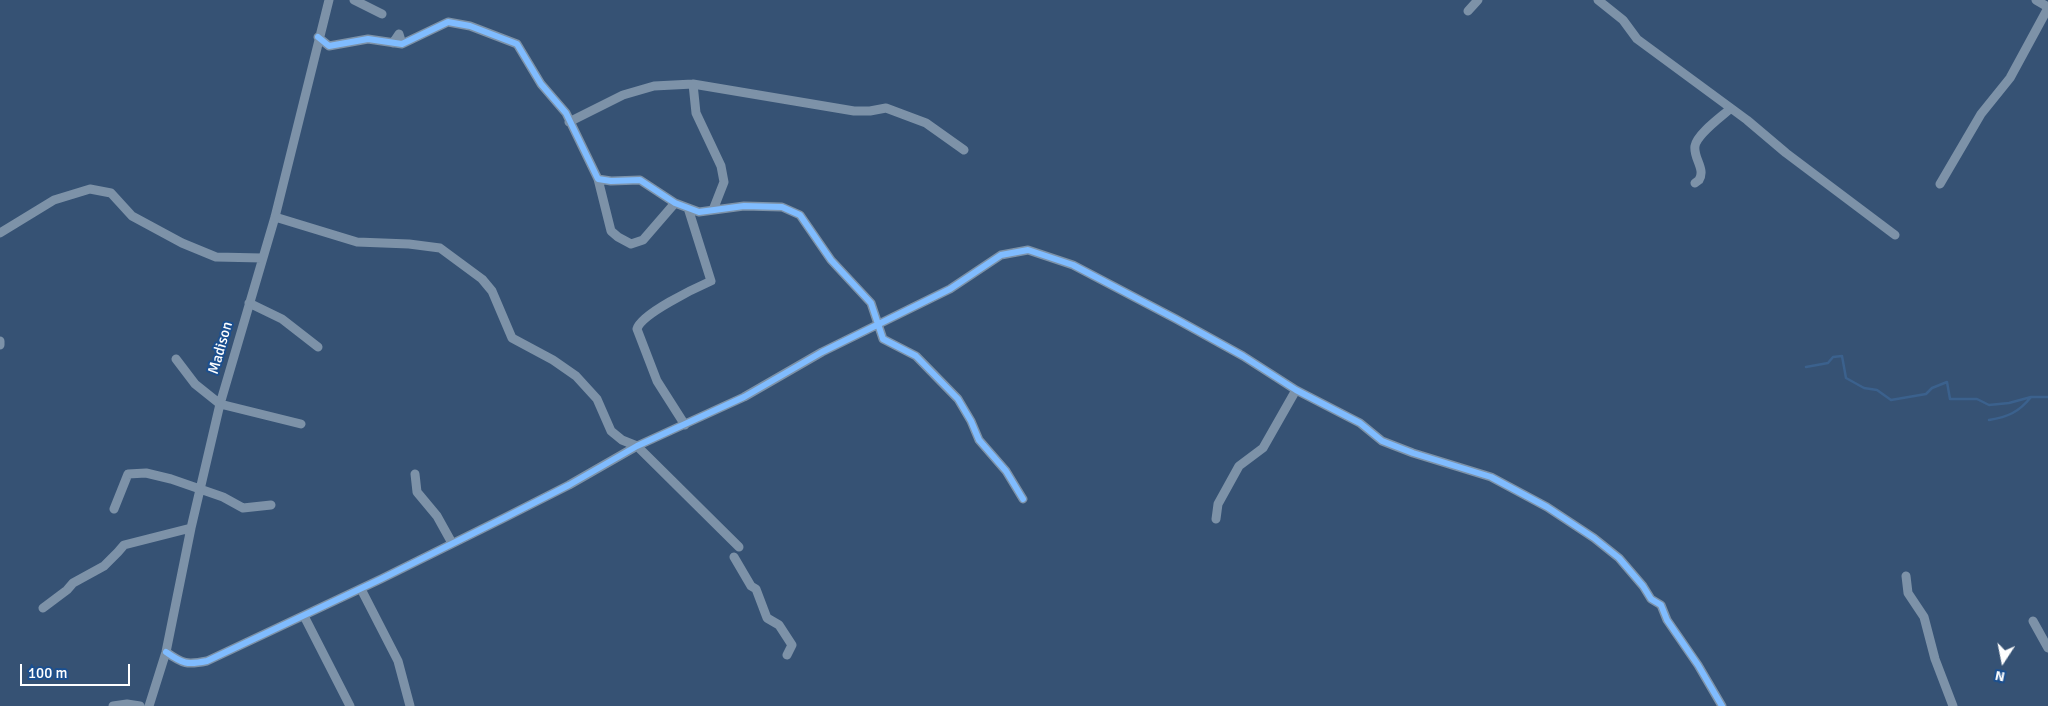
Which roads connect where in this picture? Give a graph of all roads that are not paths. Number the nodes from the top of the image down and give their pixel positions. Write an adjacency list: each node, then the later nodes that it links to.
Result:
1 (329, 0): 9 (street, Madison)
2 (354, 0): 8 (street)
3 (1478, 0): 7 (street)
4 (1598, 0): 11 (street)
5 (2036, 0): 6 (street)
6 (2048, 7): 16 (street)
7 (1468, 11)
8 (382, 14)
9 (318, 37): 12 (street); 20 (street, Madison)
10 (693, 84): 12 (street); 13 (street); 19 (street)
11 (1730, 109): 15 (street); 22 (street)
12 (569, 122): 14 (street)
13 (964, 150)
14 (598, 179): 17 (street); 17 (street)
15 (1695, 183)
16 (1940, 184)
17 (675, 203): 18 (street)
18 (688, 208): 19 (street); 33 (street)
19 (713, 210): 25 (street)
20 (275, 217): 23 (street, Madison); 34 (street)
21 (0, 233): 23 (street)
22 (1895, 235)
23 (262, 258): 24 (street, Madison)
24 (249, 302): 28 (street); 31 (street, Madison)
25 (879, 323): 30 (street); 33 (street); 37 (street)
26 (0, 341): 27 (street)
27 (0, 345)
28 (318, 347)
29 (176, 359): 31 (street)
30 (1296, 390): 40 (street); 58 (street)
31 (220, 404): 32 (street); 36 (street, Madison)
32 (301, 424)
33 (685, 425): 34 (street)
34 (637, 446): 42 (street); 43 (street)
35 (415, 474): 42 (street)
36 (201, 490): 38 (street); 39 (street); 41 (street, Madison)
37 (1023, 499)
38 (271, 505)
39 (114, 509)
40 (1216, 519)
41 (191, 528): 47 (street); 51 (street, Madison)
42 (452, 543): 46 (street)
43 (739, 547)
44 (734, 557): 52 (street)
45 (1906, 576): 59 (street)
46 (361, 589): 48 (street); 57 (street)
47 (43, 608)
48 (304, 616): 51 (street); 56 (street)
49 (2033, 621): 50 (street)
50 (2048, 648)
51 (166, 652): 55 (street, Madison)
52 (787, 655)
53 (113, 706): 54 (street)
54 (140, 706)
55 (149, 706)
56 (350, 706)
57 (410, 706)
58 (1722, 706)
59 (1954, 706)

